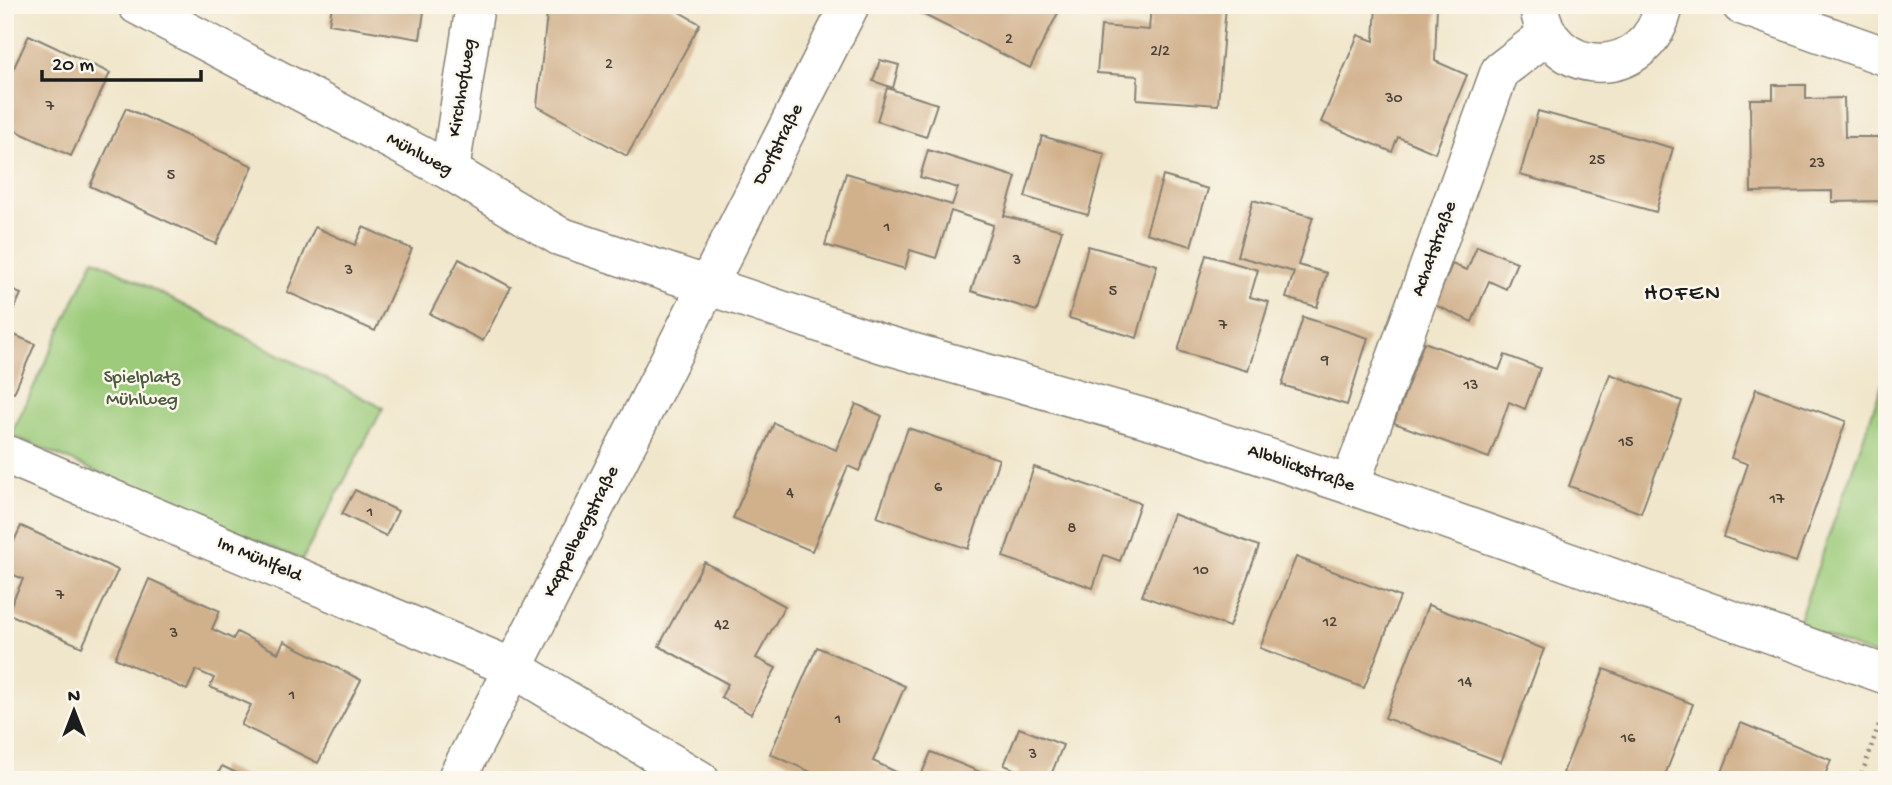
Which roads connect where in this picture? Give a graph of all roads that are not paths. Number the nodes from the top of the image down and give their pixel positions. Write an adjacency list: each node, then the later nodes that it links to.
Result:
1 (137, 5): 8 (street, Mühlweg)
2 (475, 5): 8 (street, Kirchhofweg)
3 (850, 5): 9 (street, Dorfstraße)
4 (1664, 5): 6 (street, Achatstraße)
5 (1741, 5): 7 (street)
6 (1544, 20): 11 (street, Achatstraße)
7 (1887, 57)
8 (450, 171): 9 (street, Mühlweg)
9 (708, 284): 11 (street, Albblickstraße); 12 (street, Kappelbergstraße)
10 (5, 454): 12 (street, Im Mühlfeld)
11 (1350, 485): 13 (street, Albblickstraße)
12 (513, 668): 14 (street, Kappelbergstraße); 15 (street, Im Mühlfeld)
13 (1887, 675)
14 (456, 780)
15 (700, 780)

